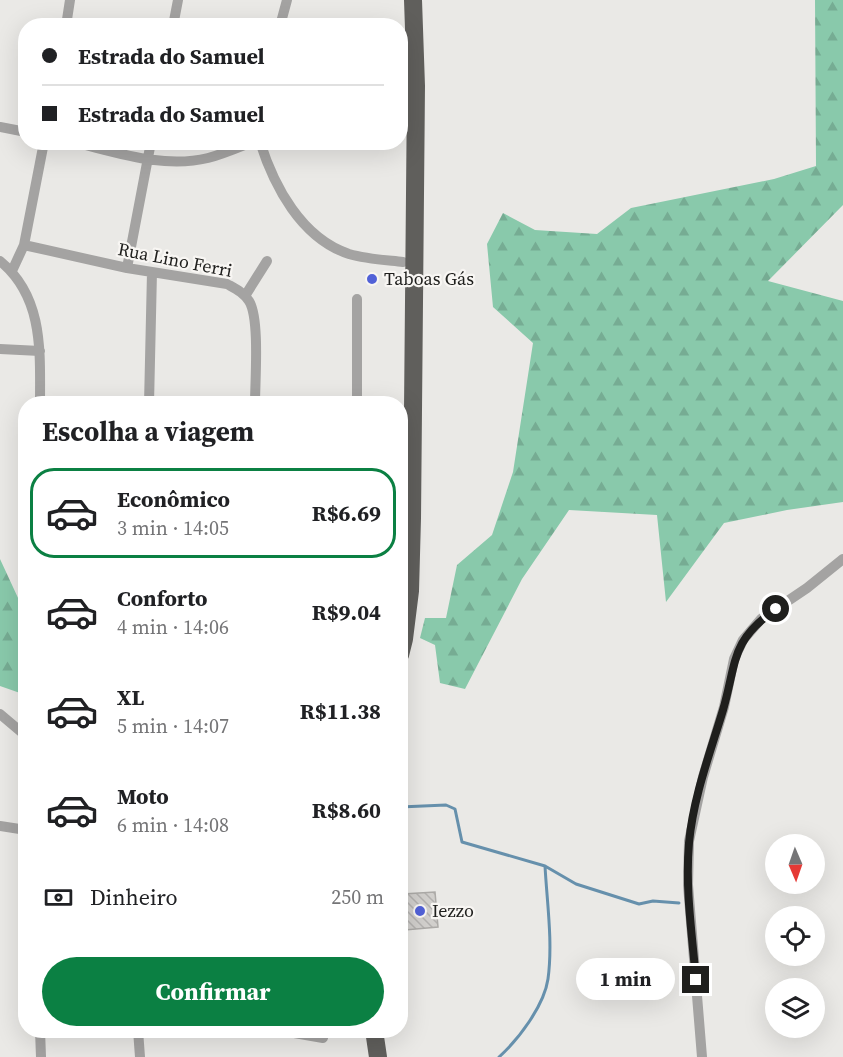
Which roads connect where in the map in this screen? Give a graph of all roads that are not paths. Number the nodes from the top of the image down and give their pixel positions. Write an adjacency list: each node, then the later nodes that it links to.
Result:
1 (70, 0): 6 (street)
2 (178, 0): 7 (street)
3 (287, 0): 8 (street)
4 (404, 0): 9 (highway)
5 (413, 0): 36 (highway)
6 (67, 18)
7 (175, 18)
8 (282, 18)
9 (404, 18)
10 (0, 128): 11 (street)
11 (18, 131)
12 (42, 150): 19 (street)
13 (106, 150): 18 (street)
14 (150, 150): 18 (street)
15 (228, 150): 18 (street)
16 (263, 150): 22 (street)
17 (405, 150): 22 (highway)
18 (148, 160): 23 (street)
19 (24, 245): 23 (street, Rua Lino Ferri); 24 (street)
20 (0, 261): 24 (street)
21 (267, 261): 26 (street)
22 (403, 262): 34 (highway)
23 (127, 268): 25 (street, Rua Lino Ferri)
24 (12, 271): 29 (street)
25 (152, 272): 26 (street, Rua Lino Ferri); 31 (street)
26 (245, 296): 32 (street, Rua Lino Ferri)
27 (357, 299): 33 (street)
28 (0, 350): 29 (street)
29 (40, 351): 30 (street)
30 (40, 396)
31 (149, 396)
32 (255, 396)
33 (357, 396)
34 (404, 396)
35 (843, 559): 49 (street)
36 (408, 607)
37 (0, 714): 38 (street)
38 (18, 729)
39 (0, 825): 40 (street)
40 (18, 828)
41 (40, 1038): 45 (street)
42 (139, 1038): 46 (street)
43 (365, 1038): 47 (highway)
44 (375, 1038): 48 (highway)
45 (41, 1057)
46 (140, 1057)
47 (367, 1057)
48 (378, 1057)
49 (702, 1057)

